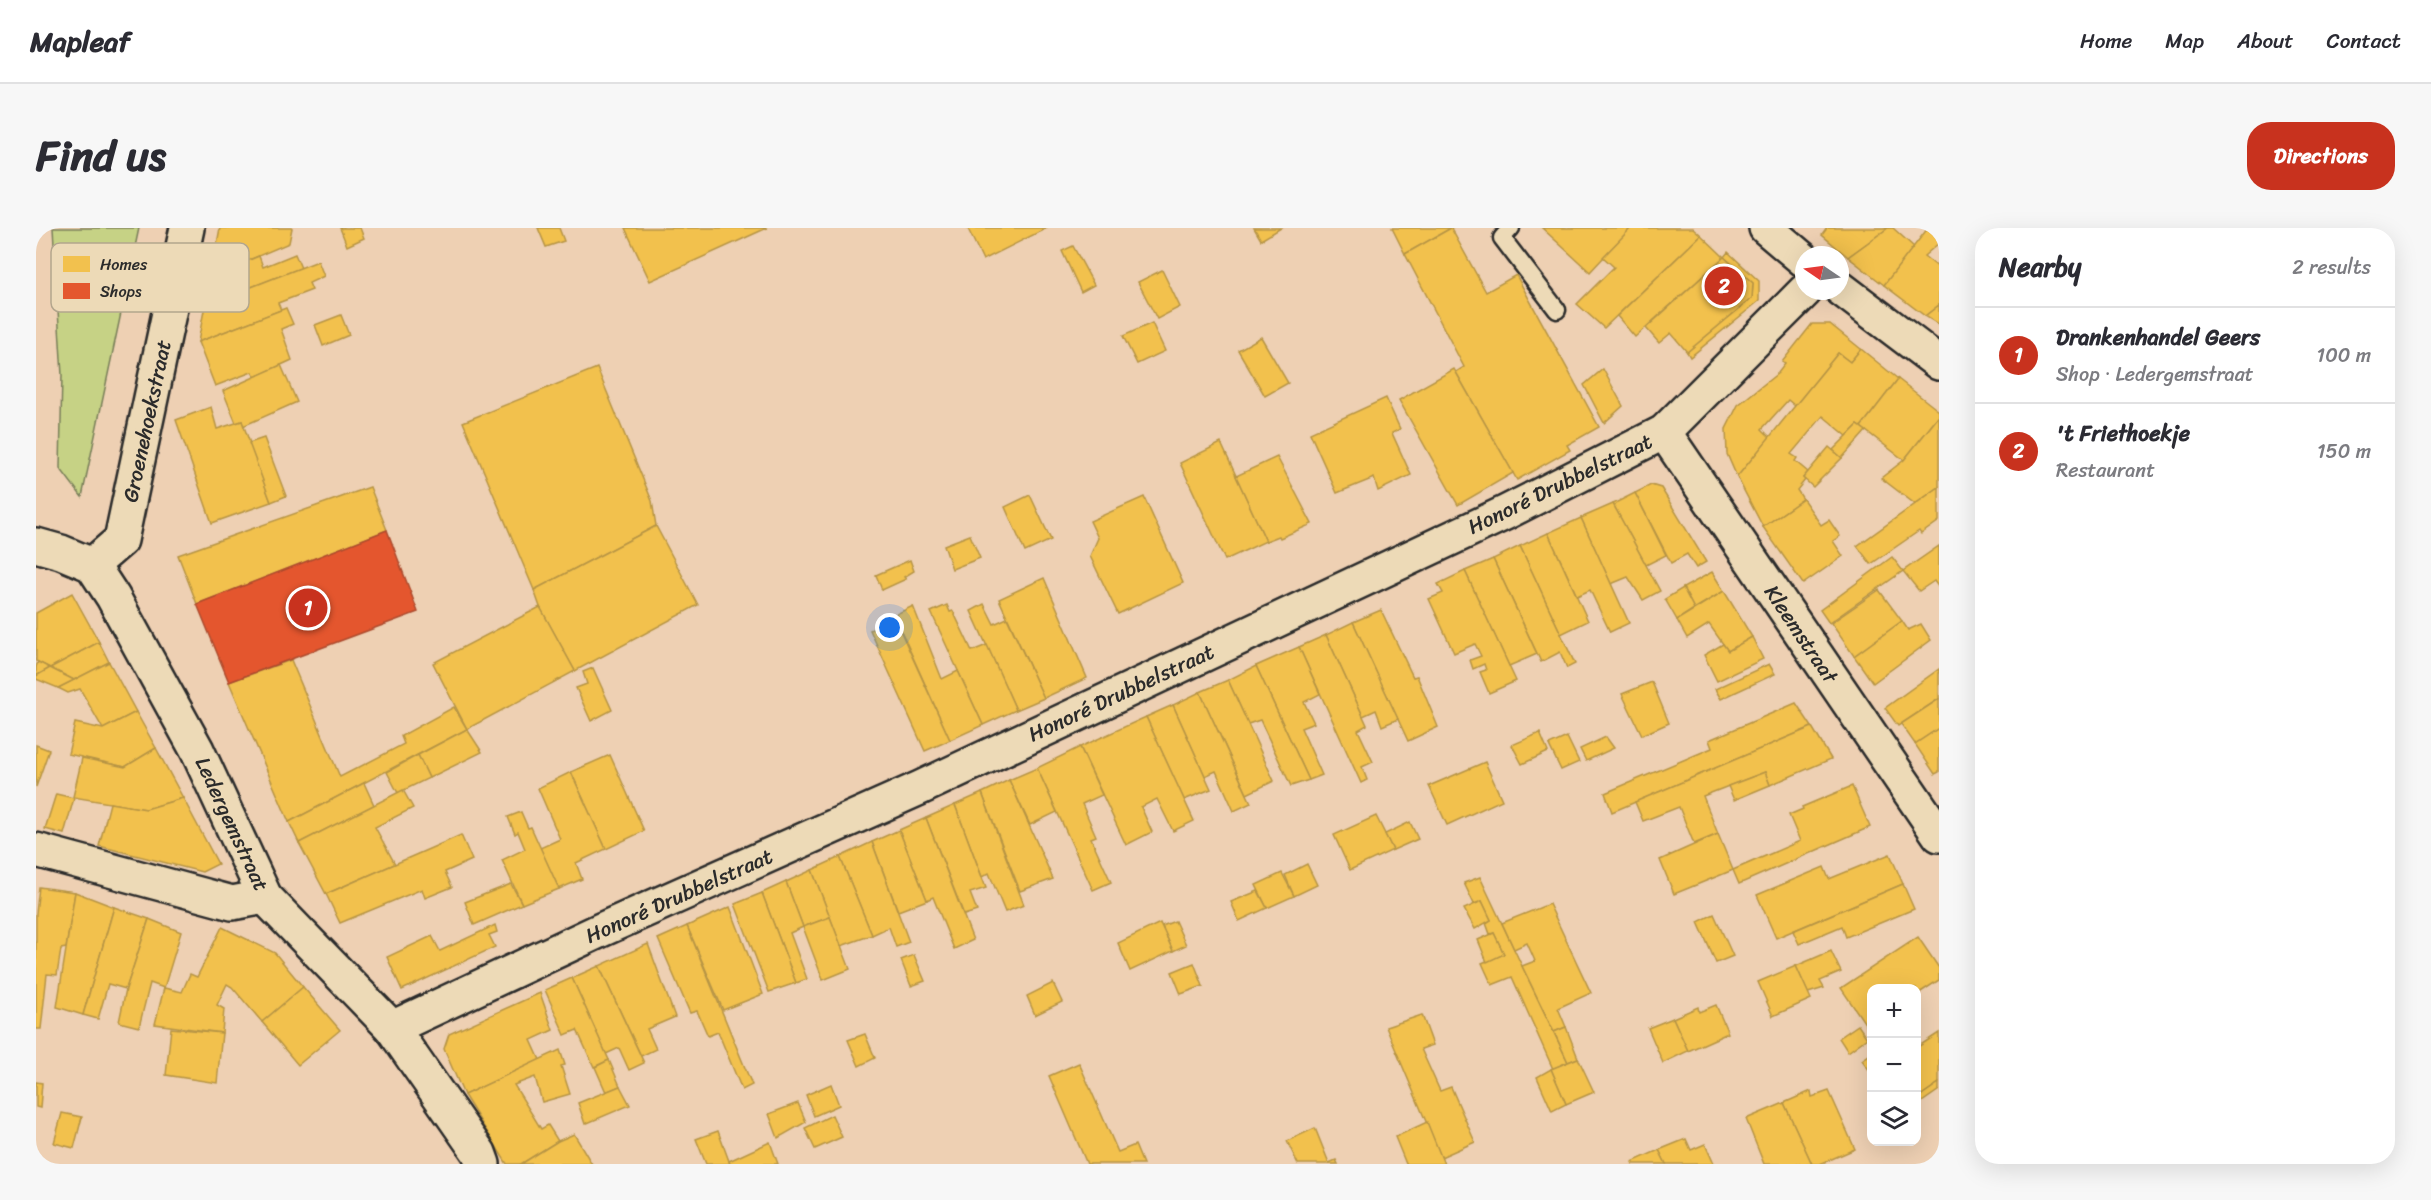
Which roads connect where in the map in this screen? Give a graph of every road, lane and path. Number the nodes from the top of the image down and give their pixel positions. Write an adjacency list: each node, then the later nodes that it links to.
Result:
1 (187, 228): 4 (street, Groenehoekstraat)
2 (1511, 228): 8 (lane)
3 (1766, 228): 5 (street)
4 (184, 243)
5 (1795, 252)
6 (1849, 295): 10 (street)
7 (1796, 300): 11 (street, Honoré Drubbelstraat)
8 (1557, 310)
9 (169, 312): 13 (street, Groenehoekstraat)
10 (1939, 363)
11 (1664, 432): 14 (street, Kleemstraat); 17 (street, Honoré Drubbelstraat)
12 (36, 545): 13 (street)
13 (92, 566): 16 (street, Ledergemstraat)
14 (1939, 835)
15 (36, 850): 16 (street)
16 (265, 897): 17 (street, Ledergemstraat)
17 (392, 1028): 18 (street, Ledergemstraat)
18 (483, 1164)

